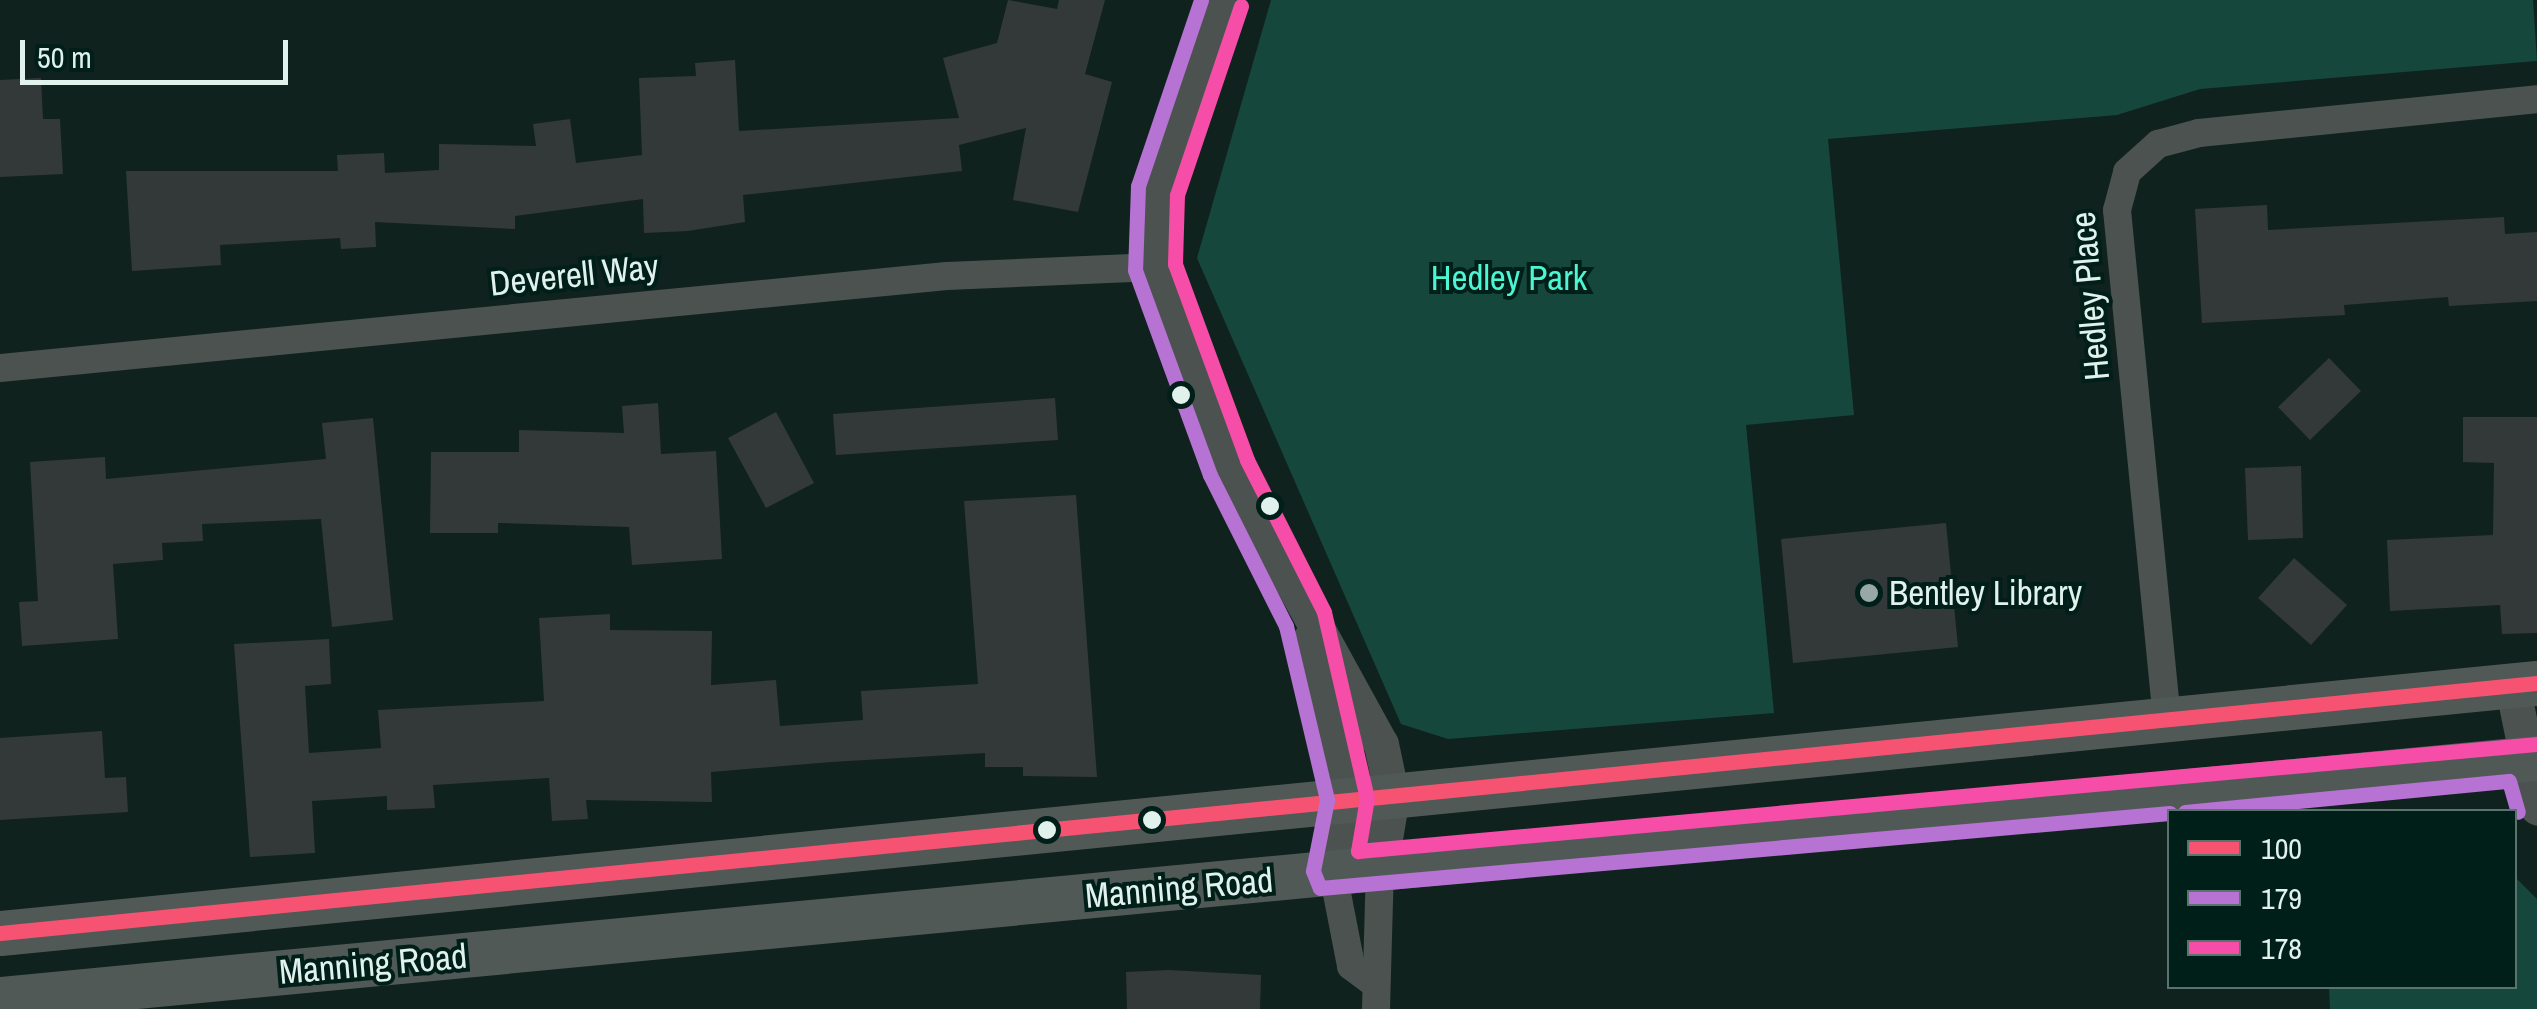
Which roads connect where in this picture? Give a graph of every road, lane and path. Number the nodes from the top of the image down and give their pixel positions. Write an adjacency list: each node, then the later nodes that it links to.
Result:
1 (1222, 0): 3 (street)
2 (2537, 99): 7 (street, Hedley Place)
3 (1155, 267): 4 (street, Deverell Way); 5 (street)
4 (0, 368)
5 (1305, 618): 9 (street); 10 (street)
6 (2524, 684): 7 (main road, Manning Road); 8 (street)
7 (2167, 720): 9 (main road, Manning Road)
8 (2530, 758): 11 (street); 12 (main road, Manning Road)
9 (1392, 796): 10 (main road, Manning Road); 12 (street)
10 (1347, 800): 13 (street); 14 (main road, Manning Road)
11 (2537, 807)
12 (1380, 869): 13 (main road, Manning Road); 15 (street)
13 (1334, 873): 15 (street); 16 (main road, Manning Road)
14 (0, 933)
15 (1374, 995)
16 (0, 998)

